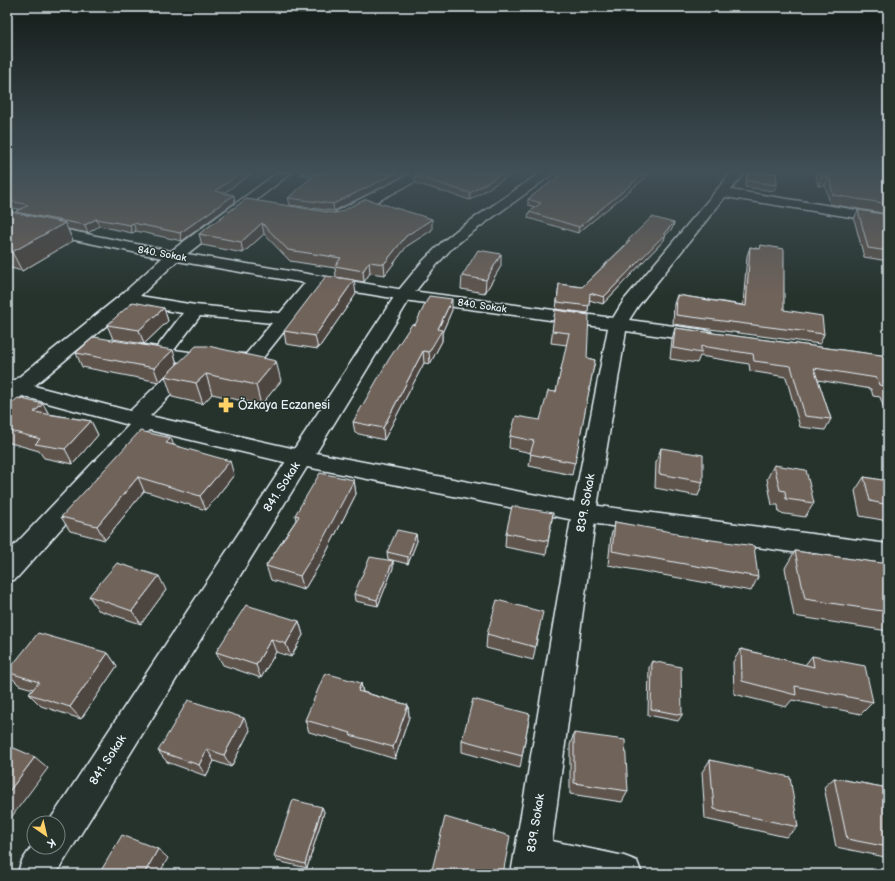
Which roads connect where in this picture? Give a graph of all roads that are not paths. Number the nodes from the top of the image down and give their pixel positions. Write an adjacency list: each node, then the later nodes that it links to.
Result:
1 (238, 214): 9 (street)
2 (343, 214): 6 (street)
3 (488, 214): 11 (street, 841. Sokak)
4 (705, 214): 15 (street, 839. Sokak)
5 (857, 214): 7 (street)
6 (328, 217)
7 (888, 219)
8 (7, 222): 9 (street, 840. Sokak)
9 (174, 256): 10 (street, 840. Sokak); 12 (street)
10 (316, 280): 11 (street, 840. Sokak); 14 (street)
11 (404, 295): 15 (street, 840. Sokak); 24 (street, 841. Sokak)
12 (127, 299): 13 (street); 17 (street)
13 (195, 310): 14 (street); 20 (street)
14 (285, 319): 21 (street)
15 (618, 324): 16 (street, 840. Sokak); 25 (street, 839. Sokak)
16 (722, 338)
17 (76, 340): 18 (street); 22 (street)
18 (100, 344)
19 (131, 348): 20 (street)
20 (162, 353): 21 (street)
21 (196, 359): 23 (street)
22 (10, 391): 23 (street)
23 (139, 421): 24 (street); 27 (street)
24 (301, 458): 25 (street); 28 (street, 841. Sokak)
25 (584, 513): 26 (street); 30 (street, 839. Sokak)
26 (888, 555)
27 (7, 571)
28 (66, 826)
29 (48, 855): 31 (street)
30 (530, 864): 32 (street)
31 (36, 874)
32 (624, 874)

